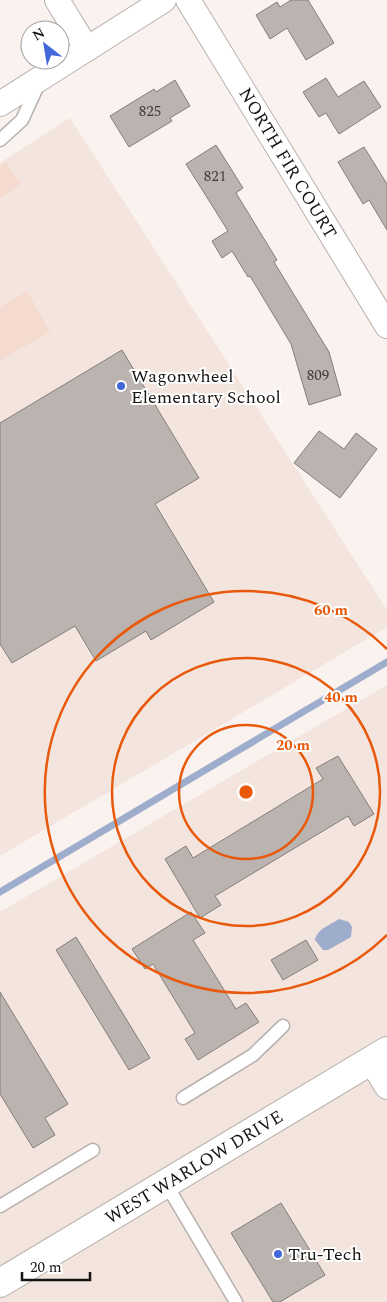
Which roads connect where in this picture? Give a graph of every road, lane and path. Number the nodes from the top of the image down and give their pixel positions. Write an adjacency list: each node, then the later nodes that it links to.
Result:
1 (57, 0): 4 (street)
2 (164, 0): 4 (street)
3 (188, 0): 8 (street, NORTH FIR COURT)
4 (87, 49): 5 (street)
5 (41, 78): 6 (street); 7 (lane)
6 (0, 104)
7 (0, 140)
8 (387, 326)
9 (283, 1026): 12 (lane)
10 (379, 1056): 11 (street); 14 (street, WEST WARLOW DRIVE)
11 (387, 1087)
12 (182, 1098)
13 (93, 1150): 15 (lane)
14 (166, 1184): 16 (street, WEST WARLOW DRIVE); 17 (lane)
15 (0, 1206)
16 (0, 1283)
17 (236, 1302)

